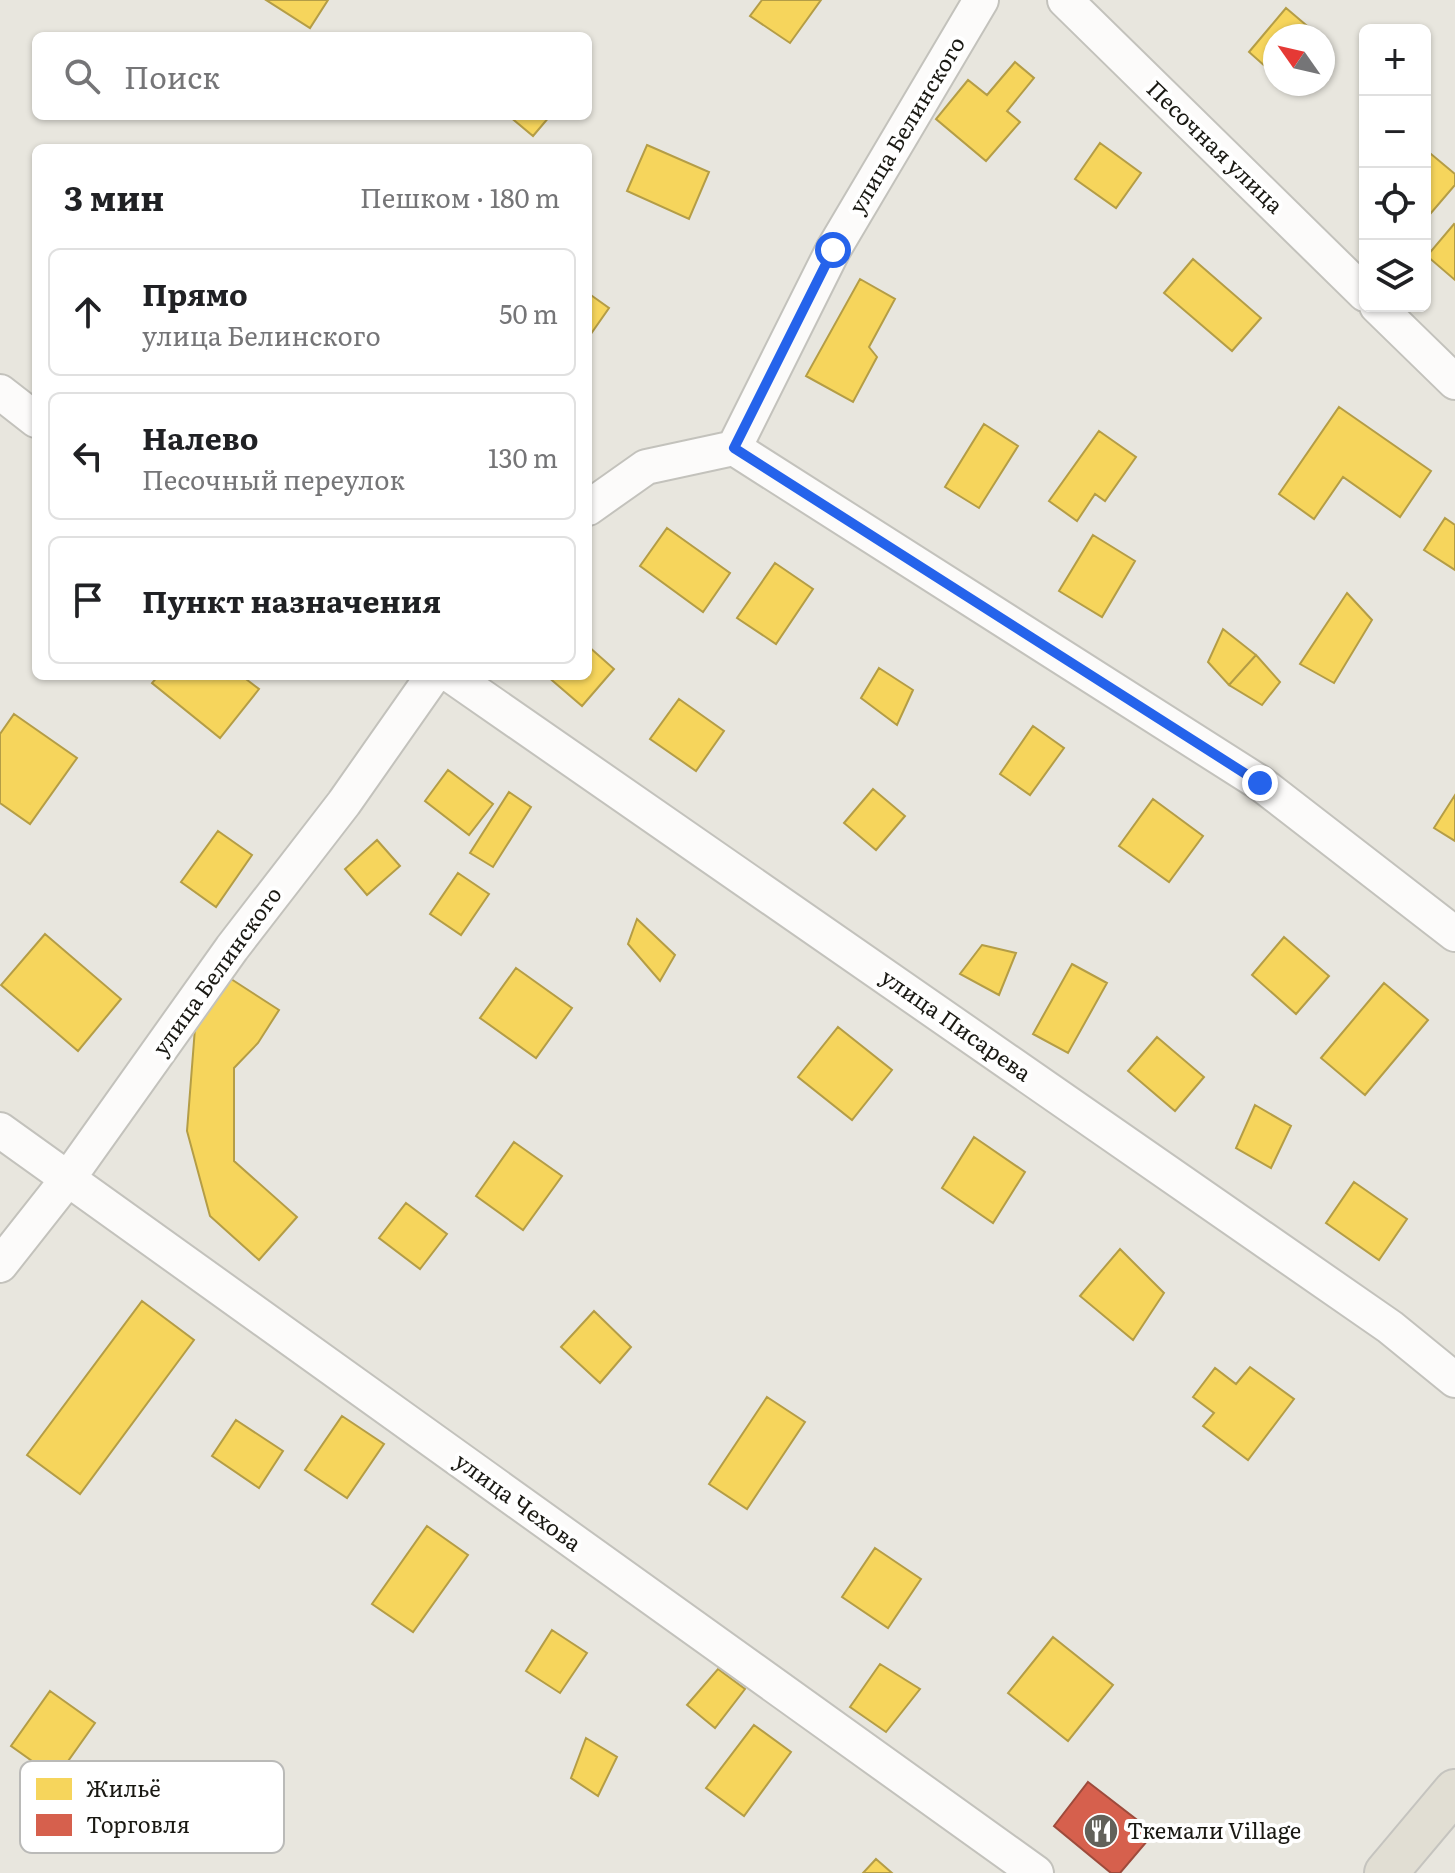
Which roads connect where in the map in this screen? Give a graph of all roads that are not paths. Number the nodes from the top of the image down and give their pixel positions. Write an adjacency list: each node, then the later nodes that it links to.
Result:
1 (981, 0): 8 (street, улица Белинского)
2 (1065, 0): 3 (street, Песочная улица)
3 (1359, 288)
4 (1383, 312): 5 (street)
5 (1455, 382)
6 (0, 392): 7 (street)
7 (32, 417)
8 (734, 448): 9 (street); 12 (street)
9 (592, 505)
10 (430, 680): 14 (street, улица Белинского)
11 (458, 680): 16 (street, улица Писарева)
12 (1455, 934)
13 (0, 1130): 14 (street, улица Чехова)
14 (67, 1180): 15 (street, улица Белинского); 18 (street, улица Чехова)
15 (0, 1265)
16 (1455, 1380)
17 (1455, 1791): 19 (main road)
18 (1036, 1873)
19 (1386, 1873)

